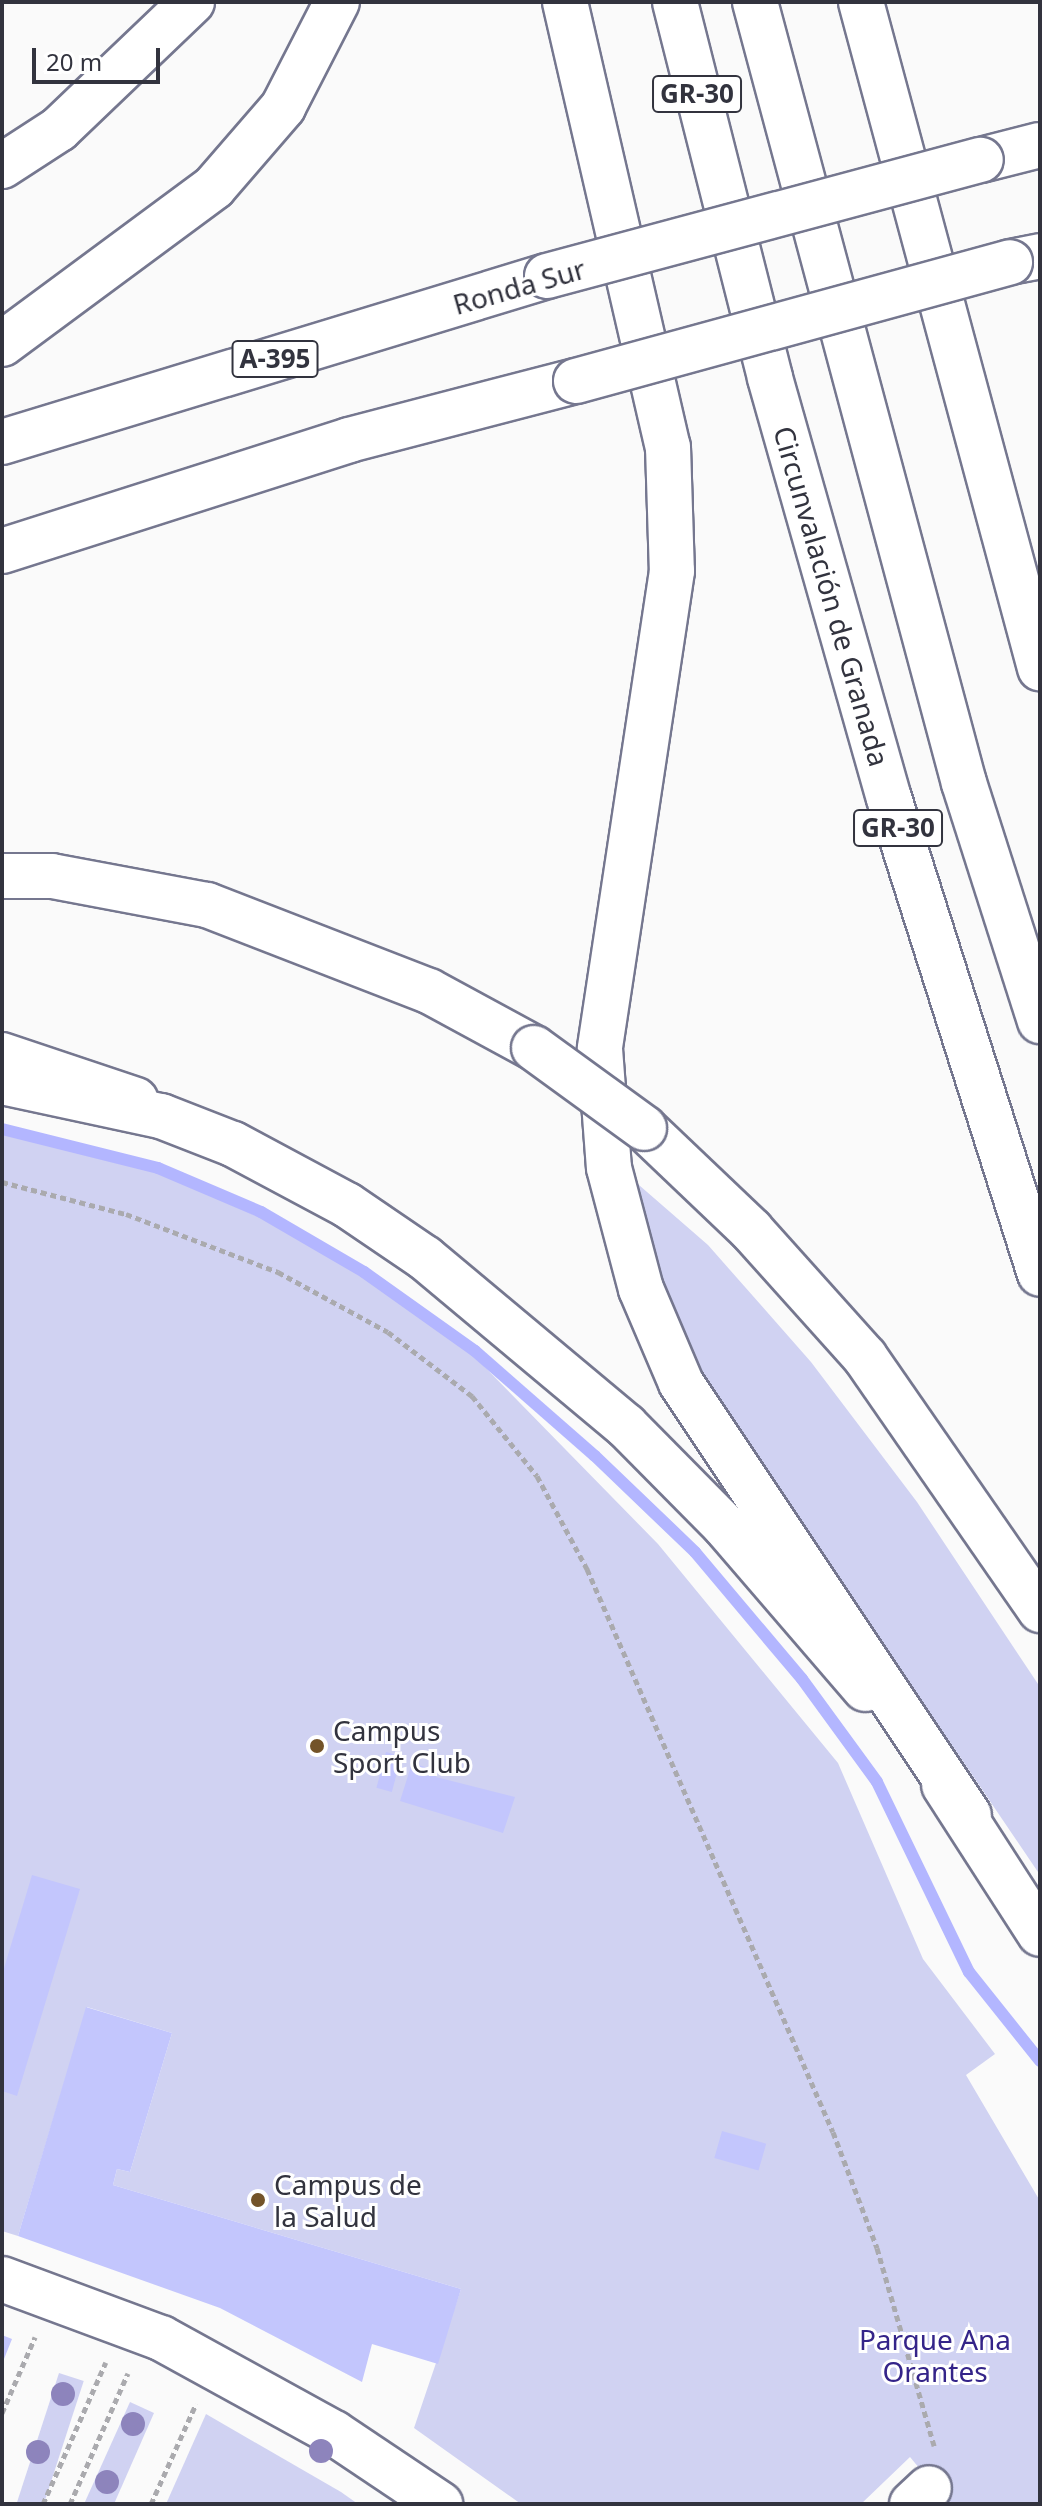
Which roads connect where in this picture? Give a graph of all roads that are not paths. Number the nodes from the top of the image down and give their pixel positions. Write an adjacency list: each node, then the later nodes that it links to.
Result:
1 (192, 2): 8 (main road)
2 (337, 2): 10 (main road)
3 (565, 2): 21 (main road)
4 (675, 2): 19 (main road, Circunvalación de Granada / GR-30)
5 (755, 2): 15 (main road, GR-30)
6 (861, 2): 13 (main road)
7 (1040, 145): 11 (main road, Ronda Sur / A-395, bridge)
8 (2, 166)
9 (1025, 259): 12 (main road, bridge)
10 (2, 344)
11 (2, 442)
12 (2, 551)
13 (1040, 668)
14 (2, 876): 20 (main road, bridge)
15 (1040, 1021)
16 (2, 1055): 18 (main road)
17 (2, 1082): 18 (main road)
18 (161, 1116): 21 (main road)
19 (1040, 1274)
20 (1040, 1610)
21 (969, 1815): 22 (main road)
22 (1040, 1934)
23 (2, 2279): 24 (main road)
24 (440, 2504)

